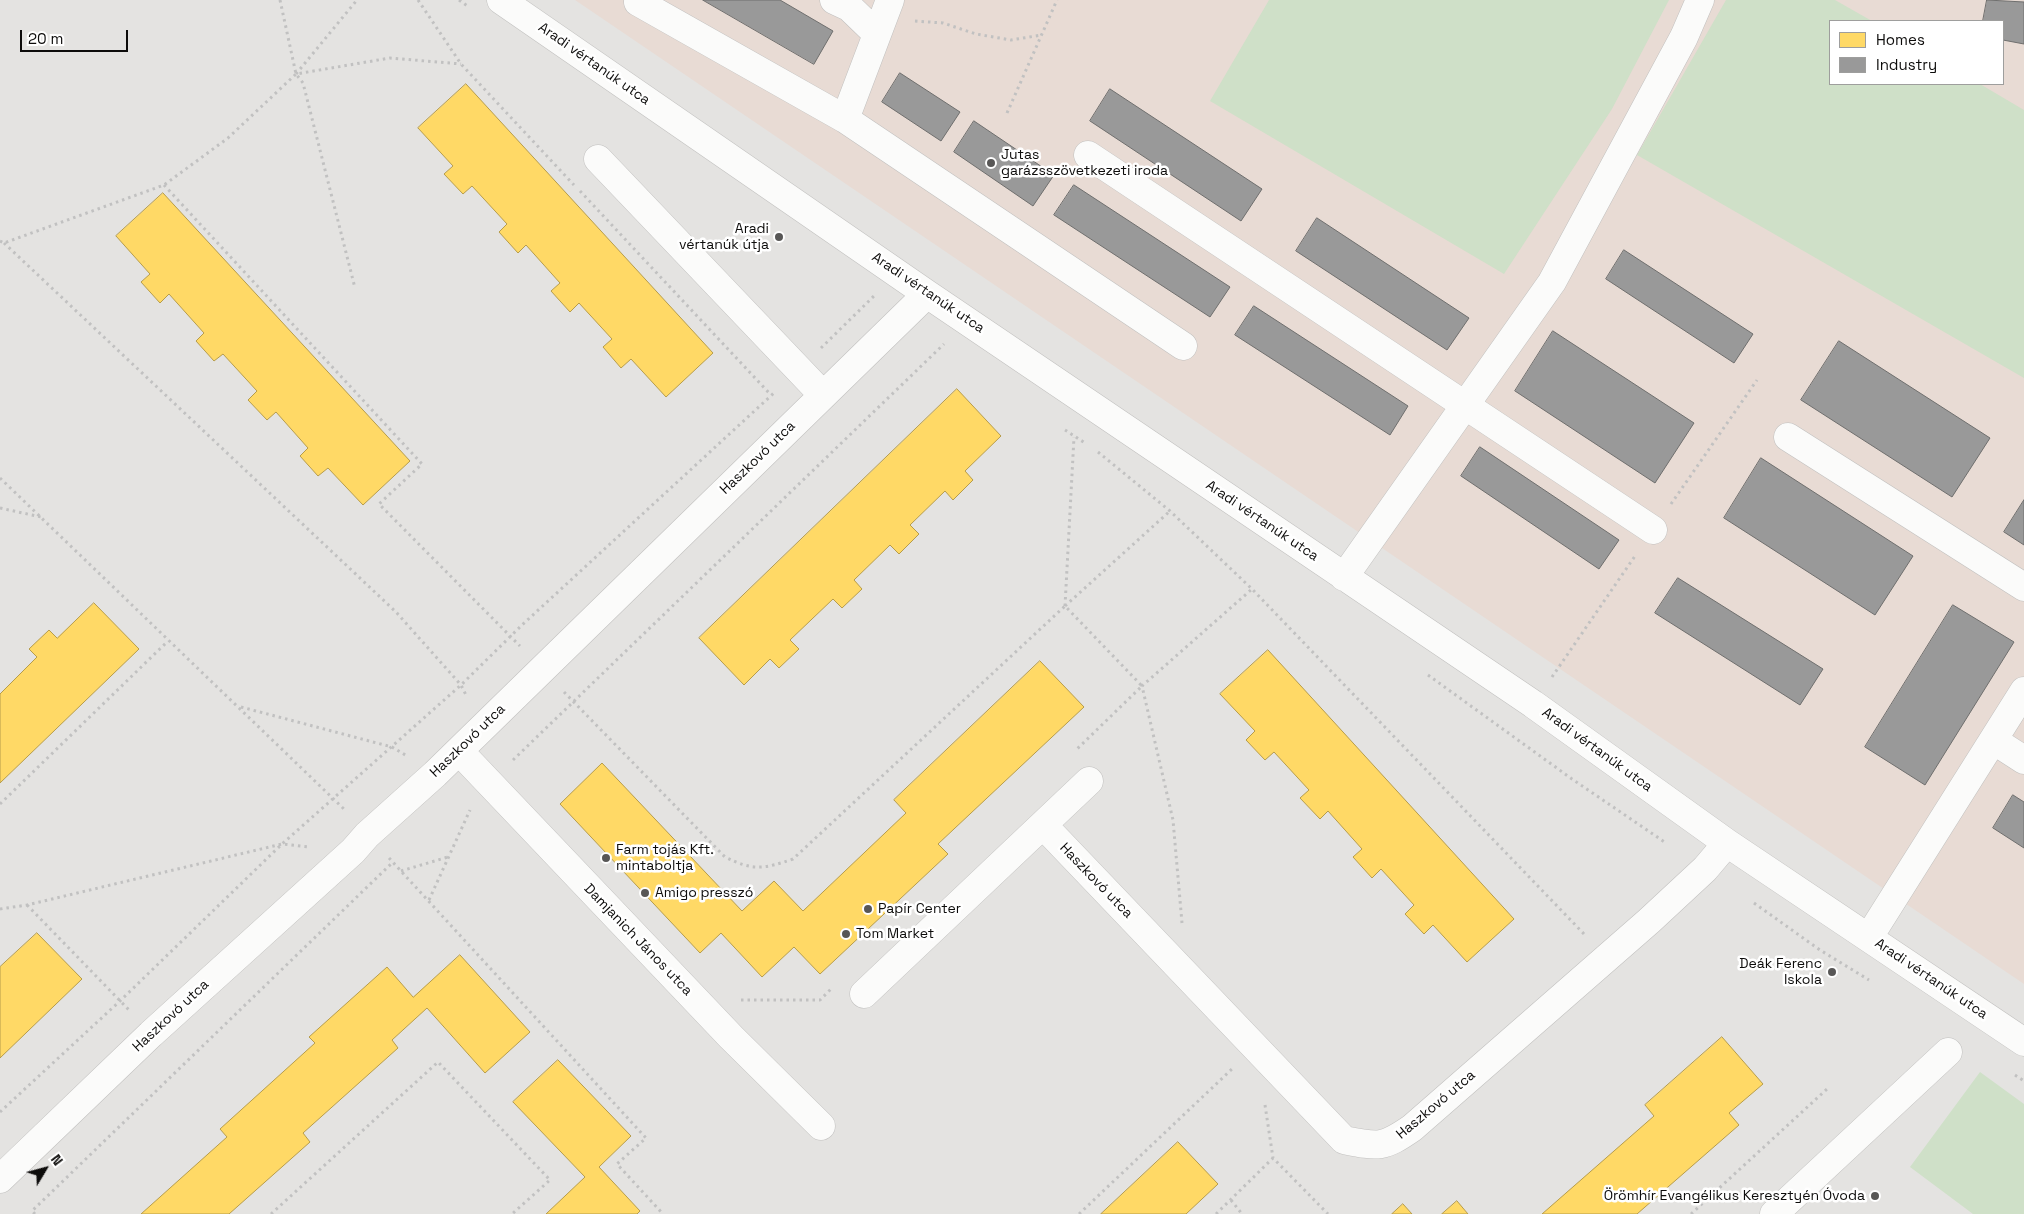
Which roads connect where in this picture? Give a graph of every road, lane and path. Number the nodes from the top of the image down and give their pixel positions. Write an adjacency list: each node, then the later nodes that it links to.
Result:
1 (280, 0): 12 (path)
2 (357, 0): 12 (path)
3 (501, 0): 20 (street, Aradi vértanúk utca)
4 (834, 0): 9 (street)
5 (890, 0): 9 (street)
6 (1058, 0): 10 (path)
7 (1700, 0): 26 (street)
8 (638, 2): 14 (street)
9 (877, 34): 10 (path); 14 (street)
10 (1042, 35): 13 (path)
11 (461, 64): 12 (path)
12 (296, 74): 17 (path); 19 (path)
13 (1007, 113)
14 (845, 119): 23 (street)
15 (1088, 155): 26 (street)
16 (598, 160): 24 (street)
17 (164, 185): 18 (path); 39 (path)
18 (2, 242): 42 (path)
19 (355, 288)
20 (927, 294): 25 (street, Haszkovó utca); 35 (street, Aradi vértanúk utca)
21 (874, 296): 24 (path)
22 (946, 341): 45 (path)
23 (1183, 346)
24 (798, 370): 25 (street); 39 (path)
25 (823, 395): 41 (street, Haszkovó utca)
26 (1465, 405): 34 (street); 35 (street)
27 (1074, 436): 38 (path)
28 (1788, 437): 36 (street)
29 (1097, 451): 32 (path)
30 (0, 478): 33 (path)
31 (0, 508): 33 (path)
32 (1170, 511): 37 (path); 38 (path)
33 (43, 518): 40 (path)
34 (1654, 530)
35 (1344, 577): 60 (street, Aradi vértanúk utca)
36 (2024, 587)
37 (1252, 589): 43 (path); 68 (path)
38 (1065, 606): 43 (path); 45 (path)
39 (511, 636): 41 (path); 42 (path)
40 (168, 641): 46 (path); 57 (path)
41 (542, 670): 45 (path); 47 (street, Haszkovó utca)
42 (461, 685): 47 (path); 49 (path)
43 (1142, 686): 51 (path); 69 (path)
44 (2024, 691): 48 (street)
45 (573, 702): 54 (path)
46 (239, 706): 49 (path); 56 (path)
47 (483, 727): 50 (street, Haszkovó utca)
48 (1993, 740): 52 (street); 70 (street)
49 (392, 747): 53 (path); 56 (path)
50 (459, 751): 53 (street, Haszkovó utca); 54 (street, Damjanich János utca)
51 (1072, 754)
52 (2024, 760)
53 (435, 774): 59 (street, Haszkovó utca)
54 (484, 779): 62 (path); 82 (street, Damjanich János utca)
55 (1089, 781): 58 (street)
56 (335, 798): 59 (path); 61 (path)
57 (0, 804)
58 (1043, 825): 72 (street); 77 (street, Haszkovó utca)
59 (360, 843): 61 (path); 63 (path); 75 (street, Haszkovó utca)
60 (1728, 843): 70 (street, Aradi vértanúk utca); 77 (street, Haszkovó utca)
61 (282, 844): 66 (path); 73 (path)
62 (449, 857): 64 (path); 65 (path)
63 (393, 862): 64 (path); 86 (path)
64 (401, 871): 65 (path)
65 (429, 900): 90 (path)
66 (27, 905): 67 (path); 73 (path)
67 (0, 909)
68 (1567, 917)
69 (1182, 927)
70 (1869, 937): 76 (street, Aradi vértanúk utca)
71 (834, 987): 74 (path)
72 (864, 994)
73 (120, 1000): 75 (path); 81 (path)
74 (733, 1000)
75 (150, 1034): 84 (street, Haszkovó utca)
76 (2024, 1042)
77 (1255, 1048): 91 (path)
78 (1948, 1052): 96 (street)
79 (1827, 1089): 95 (path)
80 (1264, 1103): 83 (path)
81 (0, 1112)
82 (821, 1126)
83 (1273, 1158): 85 (path); 94 (path)
84 (0, 1179)
85 (1231, 1200): 92 (path); 93 (path)
86 (33, 1212): 87 (path)
87 (28, 1214)
88 (271, 1214): 89 (path)
89 (512, 1214)
90 (663, 1214)
91 (1079, 1214)
92 (1216, 1214)
93 (1242, 1214)
94 (1328, 1214)
95 (1691, 1214)
96 (1774, 1214)

